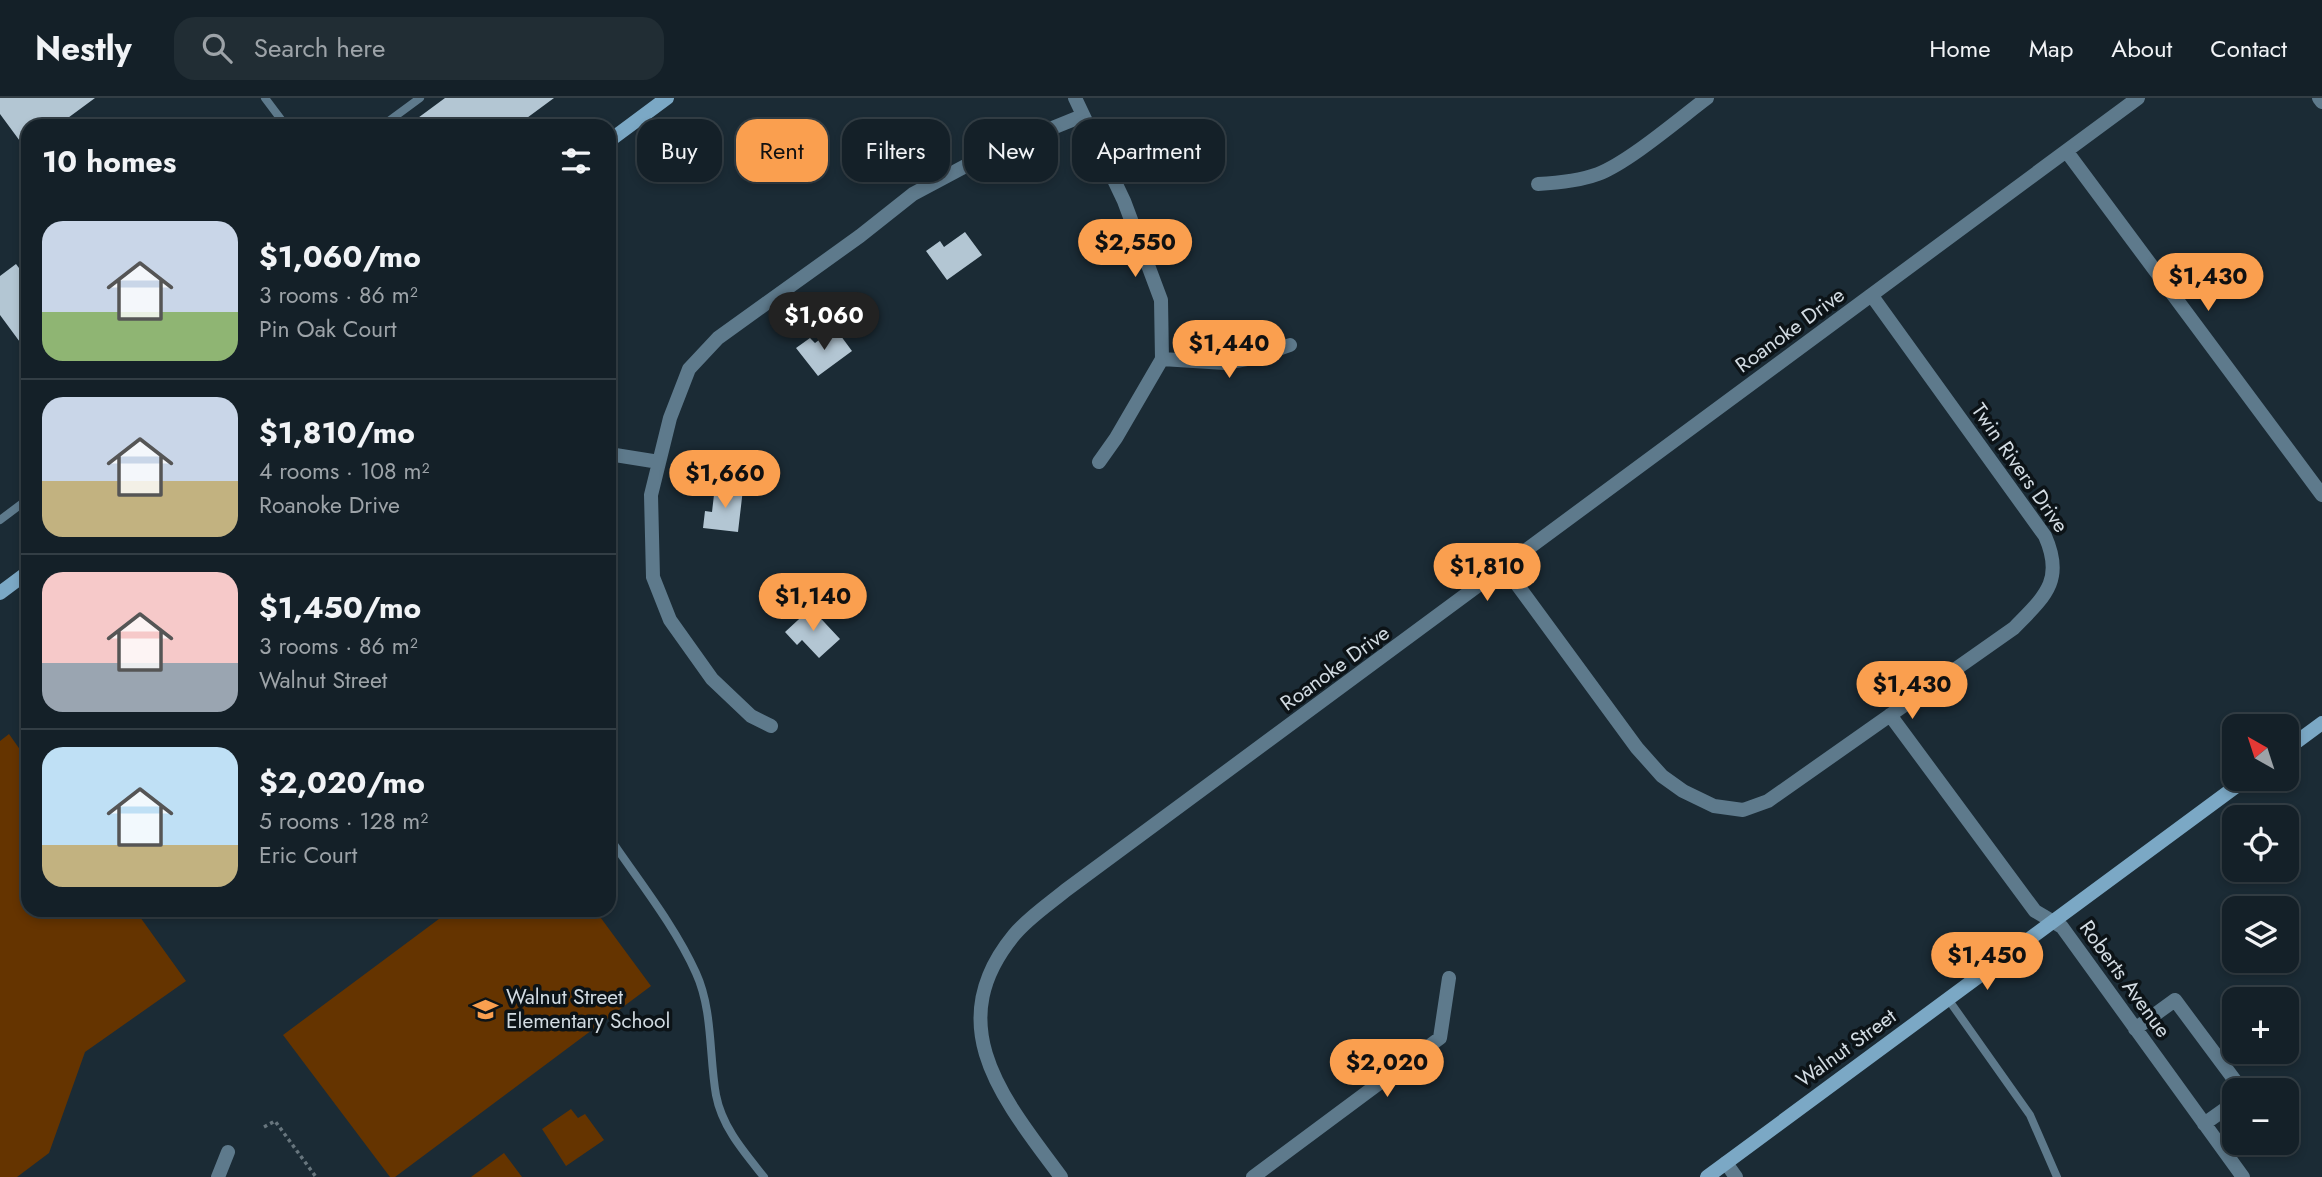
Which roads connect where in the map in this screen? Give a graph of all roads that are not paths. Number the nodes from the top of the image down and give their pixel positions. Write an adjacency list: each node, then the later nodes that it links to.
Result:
1 (265, 98): 10 (lane)
2 (420, 98): 11 (lane)
3 (667, 98): 12 (street)
4 (1074, 98): 9 (street)
5 (1707, 98): 14 (street)
6 (2138, 98): 13 (street, Roanoke Drive)
7 (2319, 98): 8 (street)
8 (2322, 102)
9 (1082, 116): 17 (street); 19 (street)
10 (281, 119)
11 (392, 119)
12 (616, 136)
13 (2067, 152): 15 (street, Roanoke Drive); 21 (street)
14 (1538, 184)
15 (1872, 296): 24 (street, Roanoke Drive); 27 (street, Twin Rivers Drive)
16 (1290, 345): 17 (street)
17 (1162, 359): 20 (street)
18 (616, 455): 19 (street)
19 (659, 462): 29 (street)
20 (1099, 462)
21 (2322, 495)
22 (21, 504): 23 (lane)
23 (0, 520)
24 (1505, 568): 27 (street, Twin Rivers Drive); 44 (street, Roanoke Drive)
25 (21, 577): 26 (street)
26 (0, 593)
27 (1890, 715): 33 (street, Roberts Avenue)
28 (2322, 723): 30 (street)
29 (771, 726)
30 (2300, 739)
31 (2230, 791): 33 (street, Walnut Street)
32 (616, 847): 43 (lane)
33 (2052, 922): 35 (street, Walnut Street); 36 (street, Roberts Avenue)
34 (1449, 978): 45 (street)
35 (1948, 999): 41 (street, Walnut Street); 48 (lane)
36 (2135, 1029): 37 (street); 39 (street, Roberts Avenue)
37 (2233, 1078)
38 (2222, 1111): 39 (street)
39 (2204, 1124): 49 (street, Roberts Avenue)
40 (228, 1152): 42 (street)
41 (1726, 1163): 46 (street, Walnut Street); 47 (street)
42 (218, 1177)
43 (764, 1177)
44 (1061, 1177)
45 (1253, 1177)
46 (1707, 1177)
47 (1736, 1177)
48 (2057, 1177)
49 (2243, 1177)

